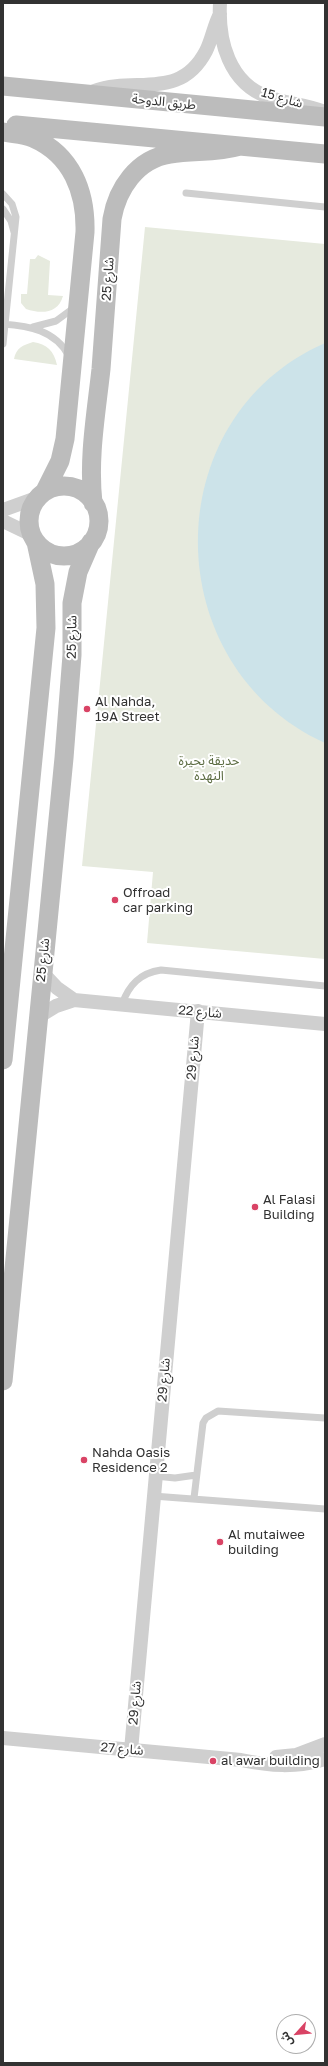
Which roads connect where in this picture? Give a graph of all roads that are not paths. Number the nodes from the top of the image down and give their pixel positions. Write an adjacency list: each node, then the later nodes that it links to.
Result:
1 (220, 8): 3 (street, شارع 15); 4 (street, شارع 15)
2 (3, 86): 3 (street, طريق الدوحة)
3 (86, 94): 5 (street, طريق الدوحة)
4 (325, 112)
5 (325, 117)
6 (3, 124): 8 (street)
7 (3, 132): 15 (street, شارع 25)
8 (240, 146): 9 (street); 21 (street, شارع 25)
9 (325, 154)
10 (186, 193): 12 (lane)
11 (3, 194): 14 (lane)
12 (325, 207)
13 (3, 209): 14 (lane)
14 (14, 234): 16 (lane)
15 (78, 304): 17 (lane); 19 (street, شارع 25)
16 (4, 324): 17 (lane); 18 (lane)
17 (30, 327): 19 (lane)
18 (3, 344)
19 (72, 361): 20 (street, شارع 25)
20 (42, 494): 21 (street); 22 (street); 24 (street)
21 (93, 503): 25 (street)
22 (3, 510)
23 (3, 521): 24 (street)
24 (34, 539): 25 (street); 33 (street, شارع 25)
25 (91, 542): 26 (street, شارع 25)
26 (42, 972): 28 (street); 31 (street, شارع 25)
27 (325, 986): 29 (lane)
28 (74, 1000): 29 (street, شارع 22); 31 (street, شارع 22)
29 (122, 1004): 30 (street, شارع 22)
30 (198, 1011): 32 (street, شارع 22); 37 (street, شارع 29)
31 (38, 1017): 34 (street, شارع 25)
32 (325, 1024)
33 (3, 1060)
34 (3, 1380)
35 (325, 1418): 36 (lane)
36 (196, 1474): 37 (lane); 39 (lane)
37 (155, 1476): 38 (street, شارع 29)
38 (153, 1496): 39 (lane); 43 (street, شارع 29)
39 (194, 1498): 40 (lane)
40 (325, 1509)
41 (3, 1738): 43 (street, شارع 27)
42 (325, 1744): 45 (street, شارع 27)
43 (130, 1750): 45 (street, شارع 27)
44 (325, 1759): 45 (street, شارع 27)
45 (241, 1760)

